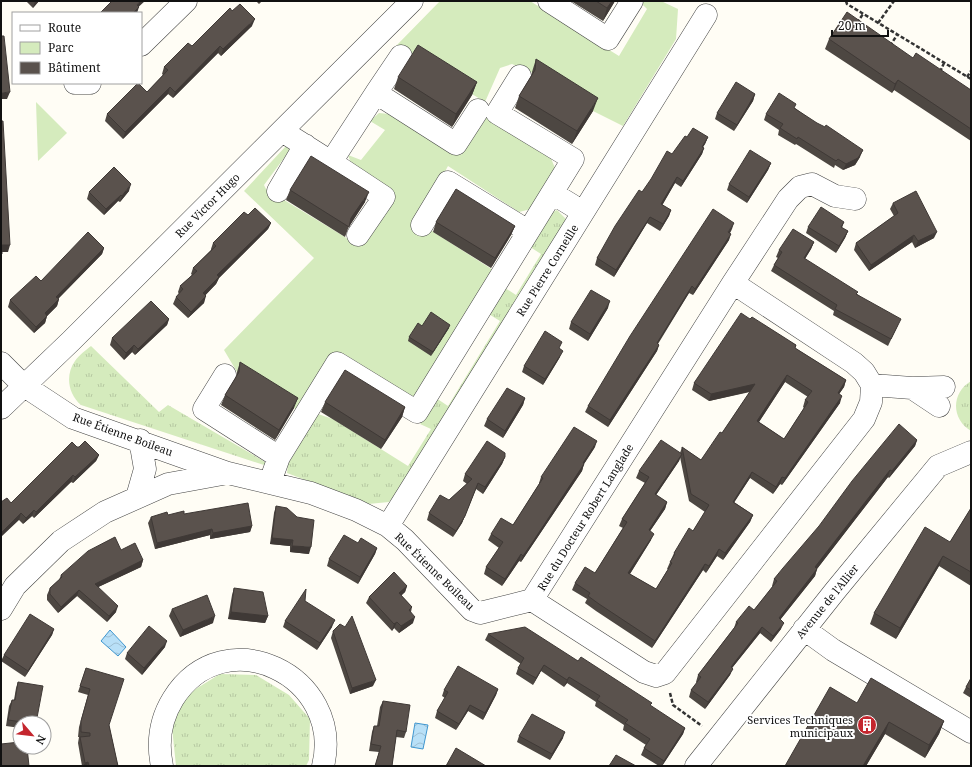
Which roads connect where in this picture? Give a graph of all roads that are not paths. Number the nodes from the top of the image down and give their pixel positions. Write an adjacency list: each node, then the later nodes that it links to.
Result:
1 (186, 1): 6 (street)
2 (412, 1): 11 (street, Rue Victor Hugo)
3 (549, 1): 4 (street)
4 (632, 1)
5 (706, 15): 17 (street, Rue Pierre Corneille)
6 (142, 44)
7 (401, 56): 9 (street)
8 (520, 76): 15 (street)
9 (376, 93): 10 (street); 13 (street)
10 (478, 110)
11 (282, 131): 12 (street); 24 (street, Rue Victor Hugo)
12 (305, 146): 13 (street); 14 (street)
13 (331, 162): 20 (street)
14 (278, 191)
15 (552, 193): 17 (street); 19 (street)
16 (855, 199): 21 (street, Rue du Docteur Robert Langlade)
17 (583, 212): 34 (street, Rue Pierre Corneille)
18 (422, 225): 19 (street)
19 (528, 231): 30 (street)
20 (358, 235)
21 (733, 283): 25 (street); 35 (street, Rue du Docteur Robert Langlade)
22 (1, 363): 24 (street, Rue Étienne Boileau)
23 (225, 375): 30 (street)
24 (23, 385): 27 (street, Rue Victor Hugo); 28 (street, Rue Étienne Boileau)
25 (872, 385): 26 (street); 35 (street, Rue du Docteur Robert Langlade)
26 (942, 396)
27 (1, 408)
28 (140, 440): 31 (street, Rue Étienne Boileau); 33 (street)
29 (971, 452): 37 (street, Avenue de l'Allier)
30 (279, 457): 32 (street)
31 (228, 473): 32 (street, Rue Étienne Boileau); 33 (street, Rue Étienne Boileau)
32 (270, 482): 34 (street, Rue Étienne Boileau)
33 (137, 497): 36 (street, Rue Étienne Boileau)
34 (388, 526): 35 (street, Rue Étienne Boileau)
35 (532, 600)
36 (1, 609)
37 (804, 629): 38 (street); 41 (street, Avenue de l'Allier)
38 (971, 732)
39 (162, 766): 40 (street)
40 (323, 766)
41 (696, 766)

